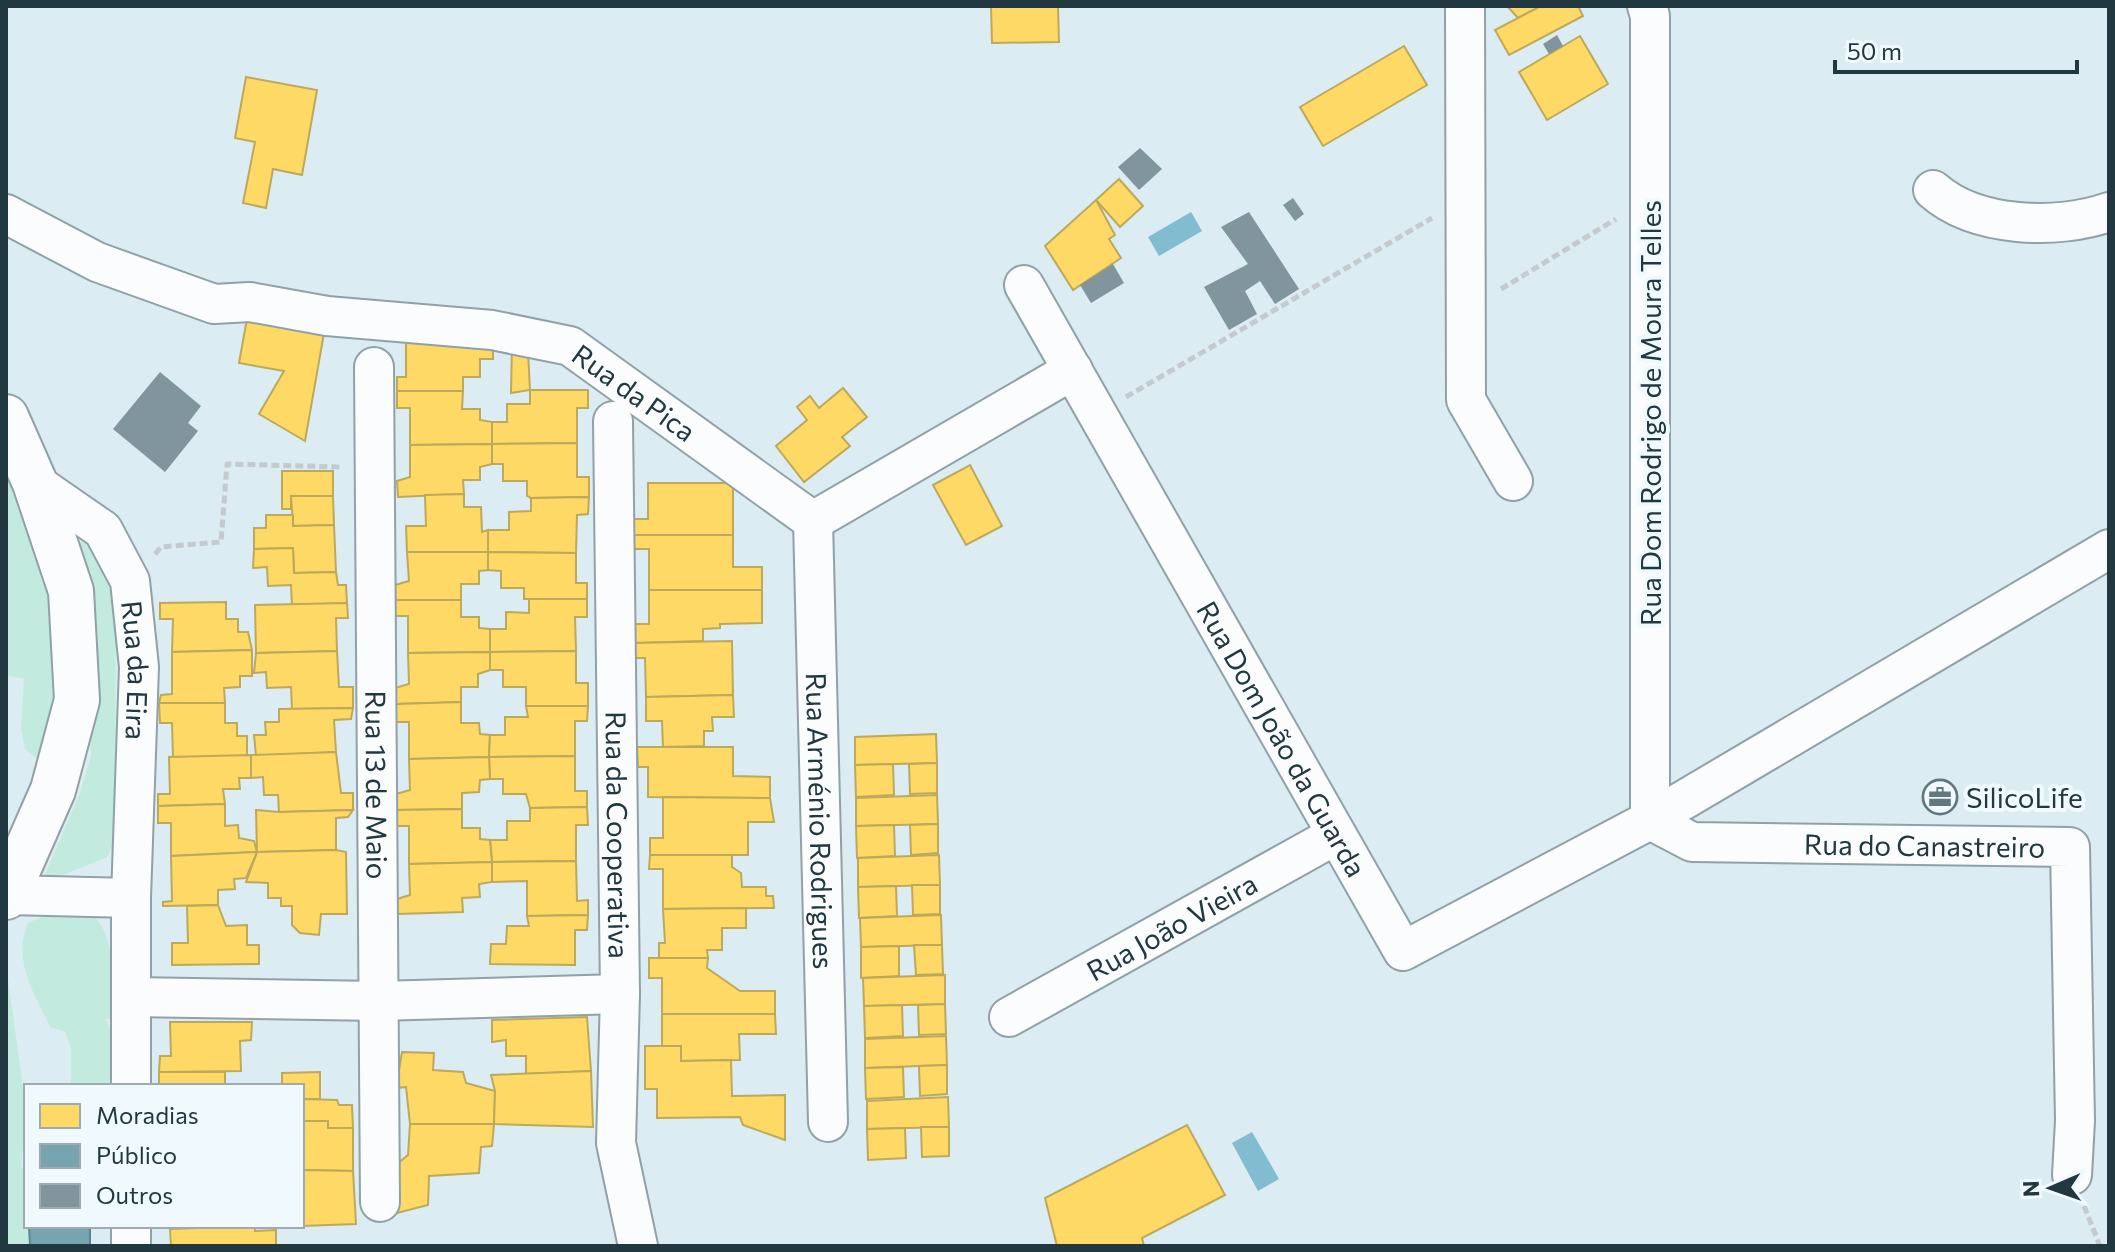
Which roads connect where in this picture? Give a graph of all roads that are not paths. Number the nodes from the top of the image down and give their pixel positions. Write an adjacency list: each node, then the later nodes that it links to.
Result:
1 (1465, 6): 11 (street)
2 (1647, 6): 14 (street, Rua Dom Rodrigo de Moura Telles)
3 (1933, 190): 4 (street)
4 (2109, 212)
5 (6, 214): 12 (street, Rua da Pica)
6 (1024, 285): 8 (street, Rua Dom João da Guarda)
7 (374, 367): 20 (street, Rua 13 de Maio)
8 (1073, 370): 12 (street); 15 (street, Rua Dom João da Guarda)
9 (613, 421): 18 (street, Rua da Cooperativa)
10 (17, 450): 16 (main road); 17 (street, Rua da Eira)
11 (1513, 481)
12 (813, 521): 23 (street, Rua Arménio Rodrigues)
13 (2109, 549): 14 (street)
14 (1650, 820): 15 (street, Rua Dom João da Guarda); 24 (street, Rua do Canastreiro)
15 (1336, 835): 21 (street, Rua João Vieira)
16 (7, 896): 17 (street)
17 (131, 898): 19 (street, Rua da Eira)
18 (620, 994): 20 (street); 26 (street, Rua da Cooperativa)
19 (131, 997): 20 (street); 22 (street, Rua da Eira)
20 (379, 1001): 25 (street, Rua 13 de Maio)
21 (1009, 1017)
22 (131, 1084)
23 (828, 1122)
24 (2072, 1175)
25 (380, 1202)
26 (638, 1246)

